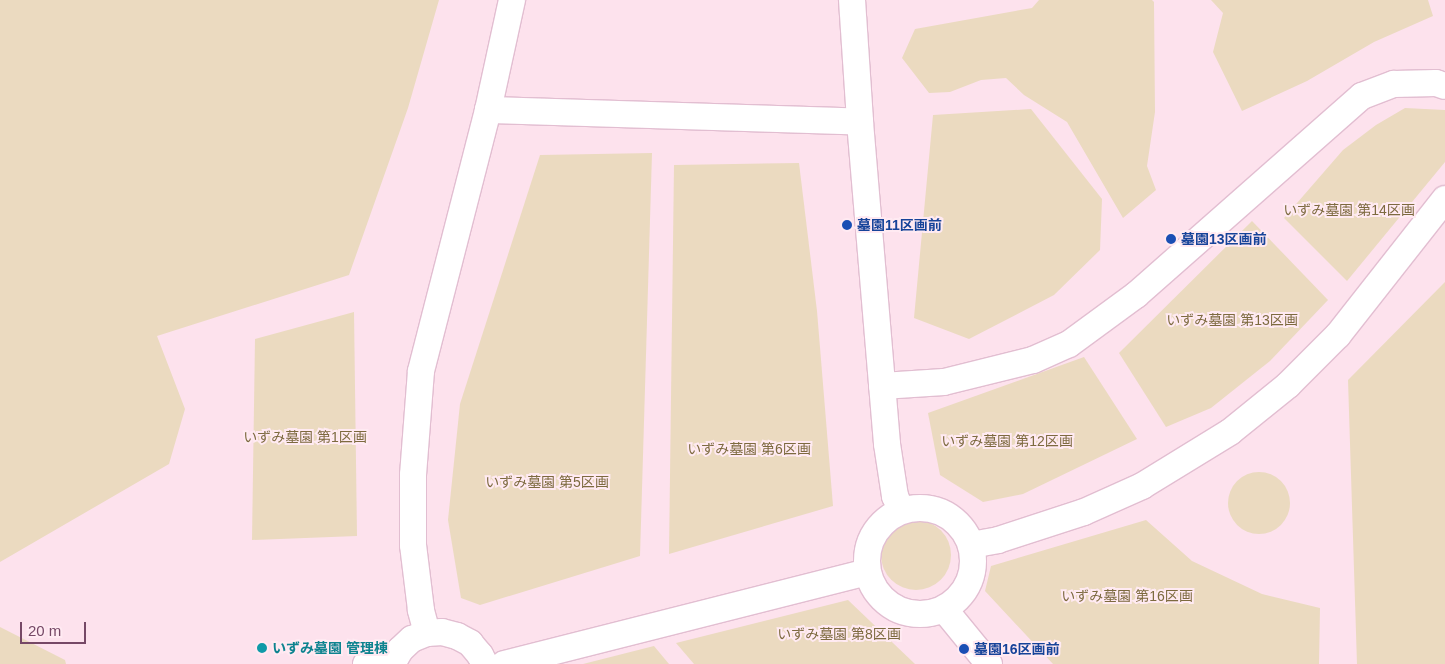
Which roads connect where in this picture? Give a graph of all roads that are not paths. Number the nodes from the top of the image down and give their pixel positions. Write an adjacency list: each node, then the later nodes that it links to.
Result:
1 (512, 0): 4 (street)
2 (852, 0): 5 (street)
3 (1445, 86): 7 (street)
4 (488, 110): 5 (street); 12 (street)
5 (860, 122): 7 (street)
6 (1445, 199): 9 (street)
7 (882, 386): 8 (street)
8 (902, 510): 9 (street); 10 (street)
9 (971, 545): 11 (street)
10 (868, 572): 11 (street); 16 (street)
11 (944, 609): 17 (street)
12 (427, 634): 13 (street); 15 (street)
13 (393, 661): 14 (street)
14 (366, 664)
15 (484, 664)
16 (504, 664)
17 (989, 664)

